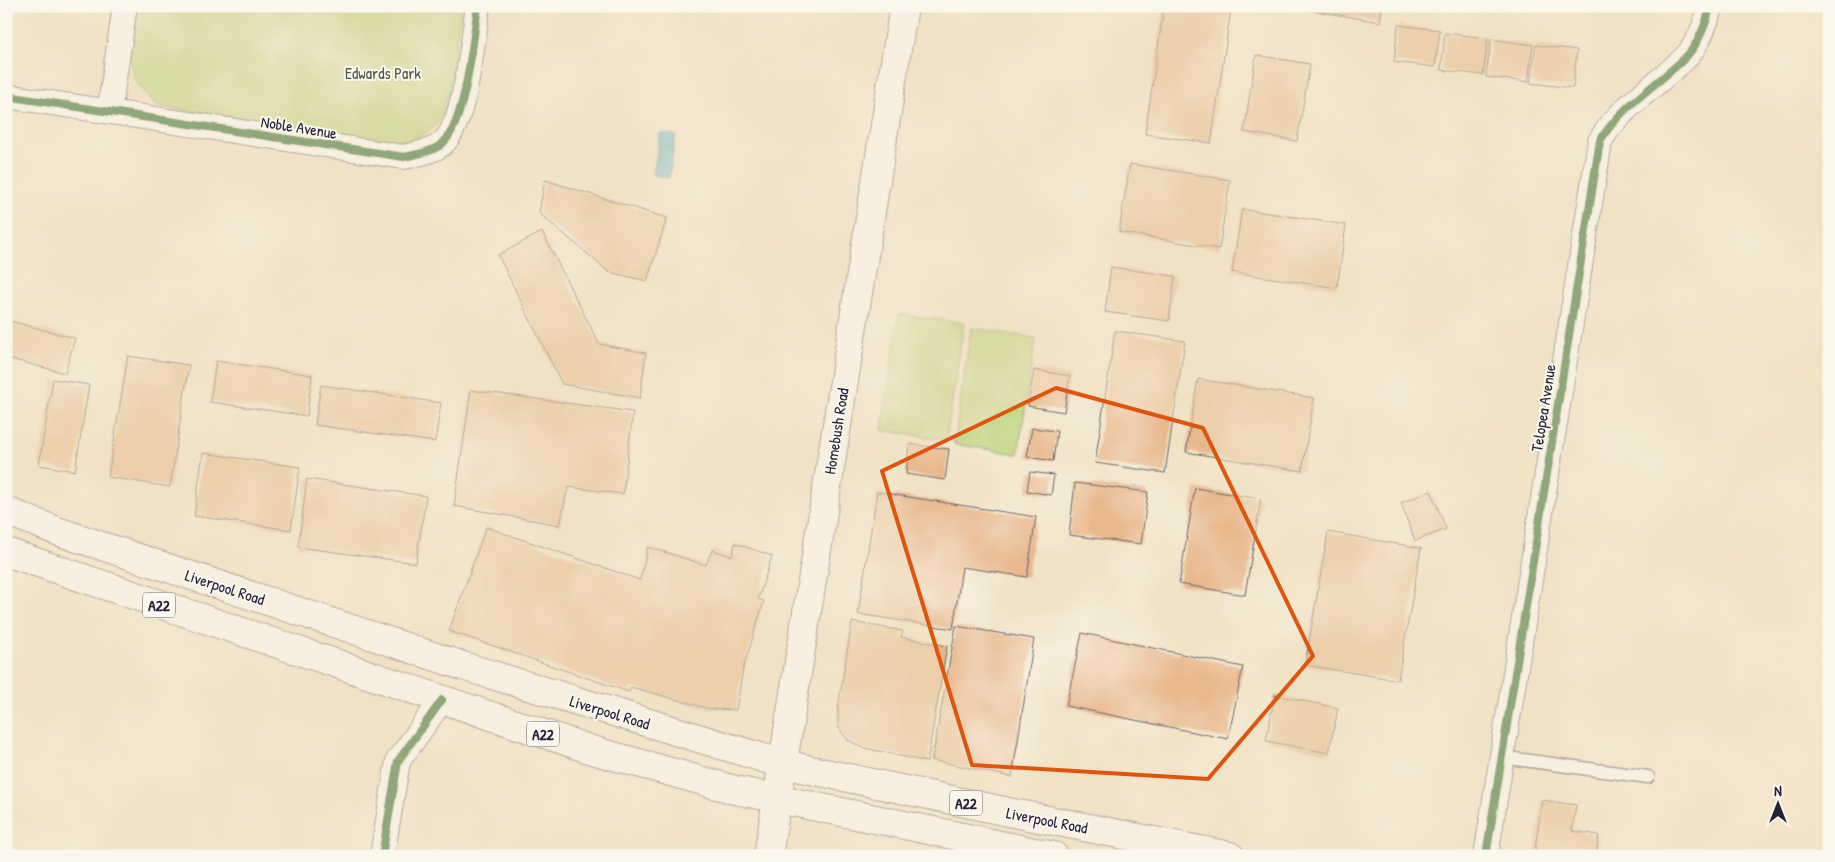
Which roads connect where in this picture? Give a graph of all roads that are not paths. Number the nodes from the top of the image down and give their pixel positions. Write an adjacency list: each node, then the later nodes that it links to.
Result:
1 (125, 6): 6 (street)
2 (478, 6): 6 (street, Noble Avenue)
3 (904, 6): 11 (main road, Homebush Road)
4 (1710, 6): 10 (street, Telopea Avenue)
5 (6, 96): 6 (street, Noble Avenue)
6 (109, 112)
7 (6, 511): 11 (main road, Liverpool Road / A22)
8 (8, 555): 9 (main road, Liverpool Road / A22)
9 (442, 700): 13 (main road, Liverpool Road / A22); 14 (street)
10 (1502, 757): 12 (lane); 18 (street, Telopea Avenue)
11 (783, 764): 13 (main road, Homebush Road); 17 (main road, Liverpool Road / A22)
12 (1648, 777)
13 (776, 800): 15 (main road, Homebush Road); 16 (main road, Liverpool Road / A22)
14 (382, 856)
15 (768, 856)
16 (1054, 856)
17 (1230, 856)
18 (1486, 856)

